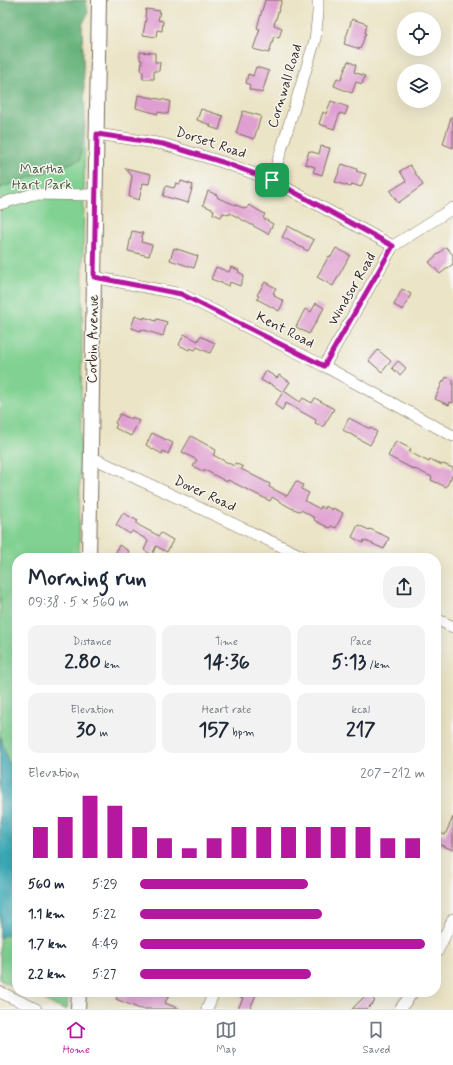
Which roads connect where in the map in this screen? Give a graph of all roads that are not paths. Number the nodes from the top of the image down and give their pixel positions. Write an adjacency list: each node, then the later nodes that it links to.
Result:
1 (99, 0): 3 (main road, Corbin Avenue)
2 (318, 0): 4 (street, Cornwall Road)
3 (97, 134): 4 (street, Dorset Road); 5 (main road, Corbin Avenue)
4 (272, 180): 8 (street, Dorset Road)
5 (96, 195): 6 (street); 9 (main road, Corbin Avenue)
6 (0, 204)
7 (453, 208): 8 (street, Windsor Road)
8 (393, 246): 10 (street, Windsor Road)
9 (94, 277): 10 (street, Kent Road); 12 (main road, Corbin Avenue)
10 (324, 366): 11 (street, Kent Road)
11 (453, 436)
12 (91, 457): 13 (main road, Corbin Avenue); 14 (street, Dover Road)
13 (89, 553)
14 (295, 553)
15 (441, 621): 16 (street)
16 (453, 627)
17 (453, 919): 18 (street)
18 (441, 944)
19 (0, 992): 23 (street)
20 (79, 997): 24 (main road)
21 (212, 997): 25 (street)
22 (409, 997): 26 (street)
23 (36, 1009)
24 (78, 1009)
25 (208, 1009)
26 (400, 1009)

